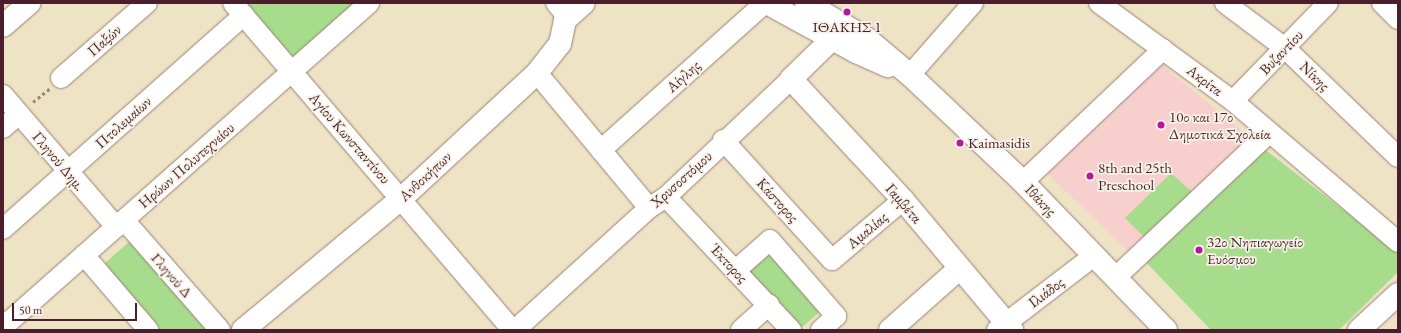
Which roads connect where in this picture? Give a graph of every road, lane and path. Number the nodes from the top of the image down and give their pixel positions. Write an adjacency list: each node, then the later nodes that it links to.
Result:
1 (29, 3): 14 (street)
2 (147, 3): 21 (street, Παξών)
3 (369, 3): 18 (street, Ηρώων Πολυτεχνείου)
4 (766, 3): 15 (street, Ιθάκης); 29 (street, Αίγλης)
5 (806, 3): 15 (street, Ιθάκης)
6 (972, 3): 20 (street)
7 (1099, 3): 17 (street, Ακρίτα)
8 (1225, 3): 16 (street, Νίκης)
9 (1328, 3): 16 (street, Βυζαντίου)
10 (1382, 3): 13 (street)
11 (569, 8): 19 (street, Ανθοκήπων)
12 (238, 9): 18 (street, Αγίου Κωνσταντίνου); 31 (street, Πτολεμαίων)
13 (1398, 18)
14 (3, 26)
15 (837, 31): 20 (street, Ιθάκης); 22 (street, Χρυσοστόμου)
16 (1285, 48): 24 (street, Βυζαντίου); 30 (street, Νίκης)
17 (1163, 49): 24 (street, Ακρίτα); 32 (street)
18 (293, 72): 34 (street, Αγίου Κωνσταντίνου); 37 (street, Ηρώων Πολυτεχνείου)
19 (536, 73): 29 (street); 34 (street, Ανθοκήπων)
20 (910, 75): 32 (street, Ιθάκης)
21 (61, 78): 25 (path)
22 (791, 79): 28 (street, Χρυσοστόμου); 35 (street, Γαμβέτα)
23 (3, 95): 25 (street, Γληνού Δημ.)
24 (1233, 101): 27 (street, Ακρίτα)
25 (19, 114): 26 (street); 31 (street, Γληνού Δημ.)
26 (3, 128)
27 (1268, 133): 39 (street, Ακρίτα); 45 (street)
28 (723, 140): 33 (street, Χρυσοστόμου); 42 (street, Κάστορος)
29 (601, 150): 36 (street)
30 (1398, 157)
31 (68, 171): 37 (street, Γληνού Δημ.); 38 (street, Πτολεμαίων)
32 (1023, 182): 41 (street, Ιθάκης)
33 (666, 197): 36 (street, Χρυσοστόμου); 44 (street, Έκτορος)
34 (402, 198): 54 (street, Ανθοκήπων); 55 (street, Αγίου Κωνσταντίνου)
35 (903, 200): 42 (street, Αμαλίας); 43 (street, Γαμβέτα)
36 (649, 208): 55 (street, Χρυσοστόμου)
37 (120, 223): 40 (street, Ηρώων Πολυτεχνείου); 53 (street, Γληνού Δ)
38 (3, 229)
39 (1398, 242)
40 (84, 255): 48 (street, Ηρώων Πολυτεχνείου); 52 (street)
41 (1095, 255): 45 (street, Ιθάκης); 49 (street, Ιλιάδος)
42 (832, 260)
43 (959, 269): 49 (street, Γαμβέτα); 58 (street)
44 (736, 270): 47 (street, Έκτορος); 51 (street)
45 (1116, 277): 59 (street, Ιθάκης)
46 (1398, 294): 50 (street)
47 (769, 306): 56 (street); 57 (street, Έκτορος)
48 (3, 327)
49 (1005, 328)
50 (1366, 328)
51 (825, 329)
52 (148, 330)
53 (220, 330)
54 (243, 330)
55 (514, 330)
56 (741, 330)
57 (791, 330)
58 (890, 330)
59 (1166, 330)

